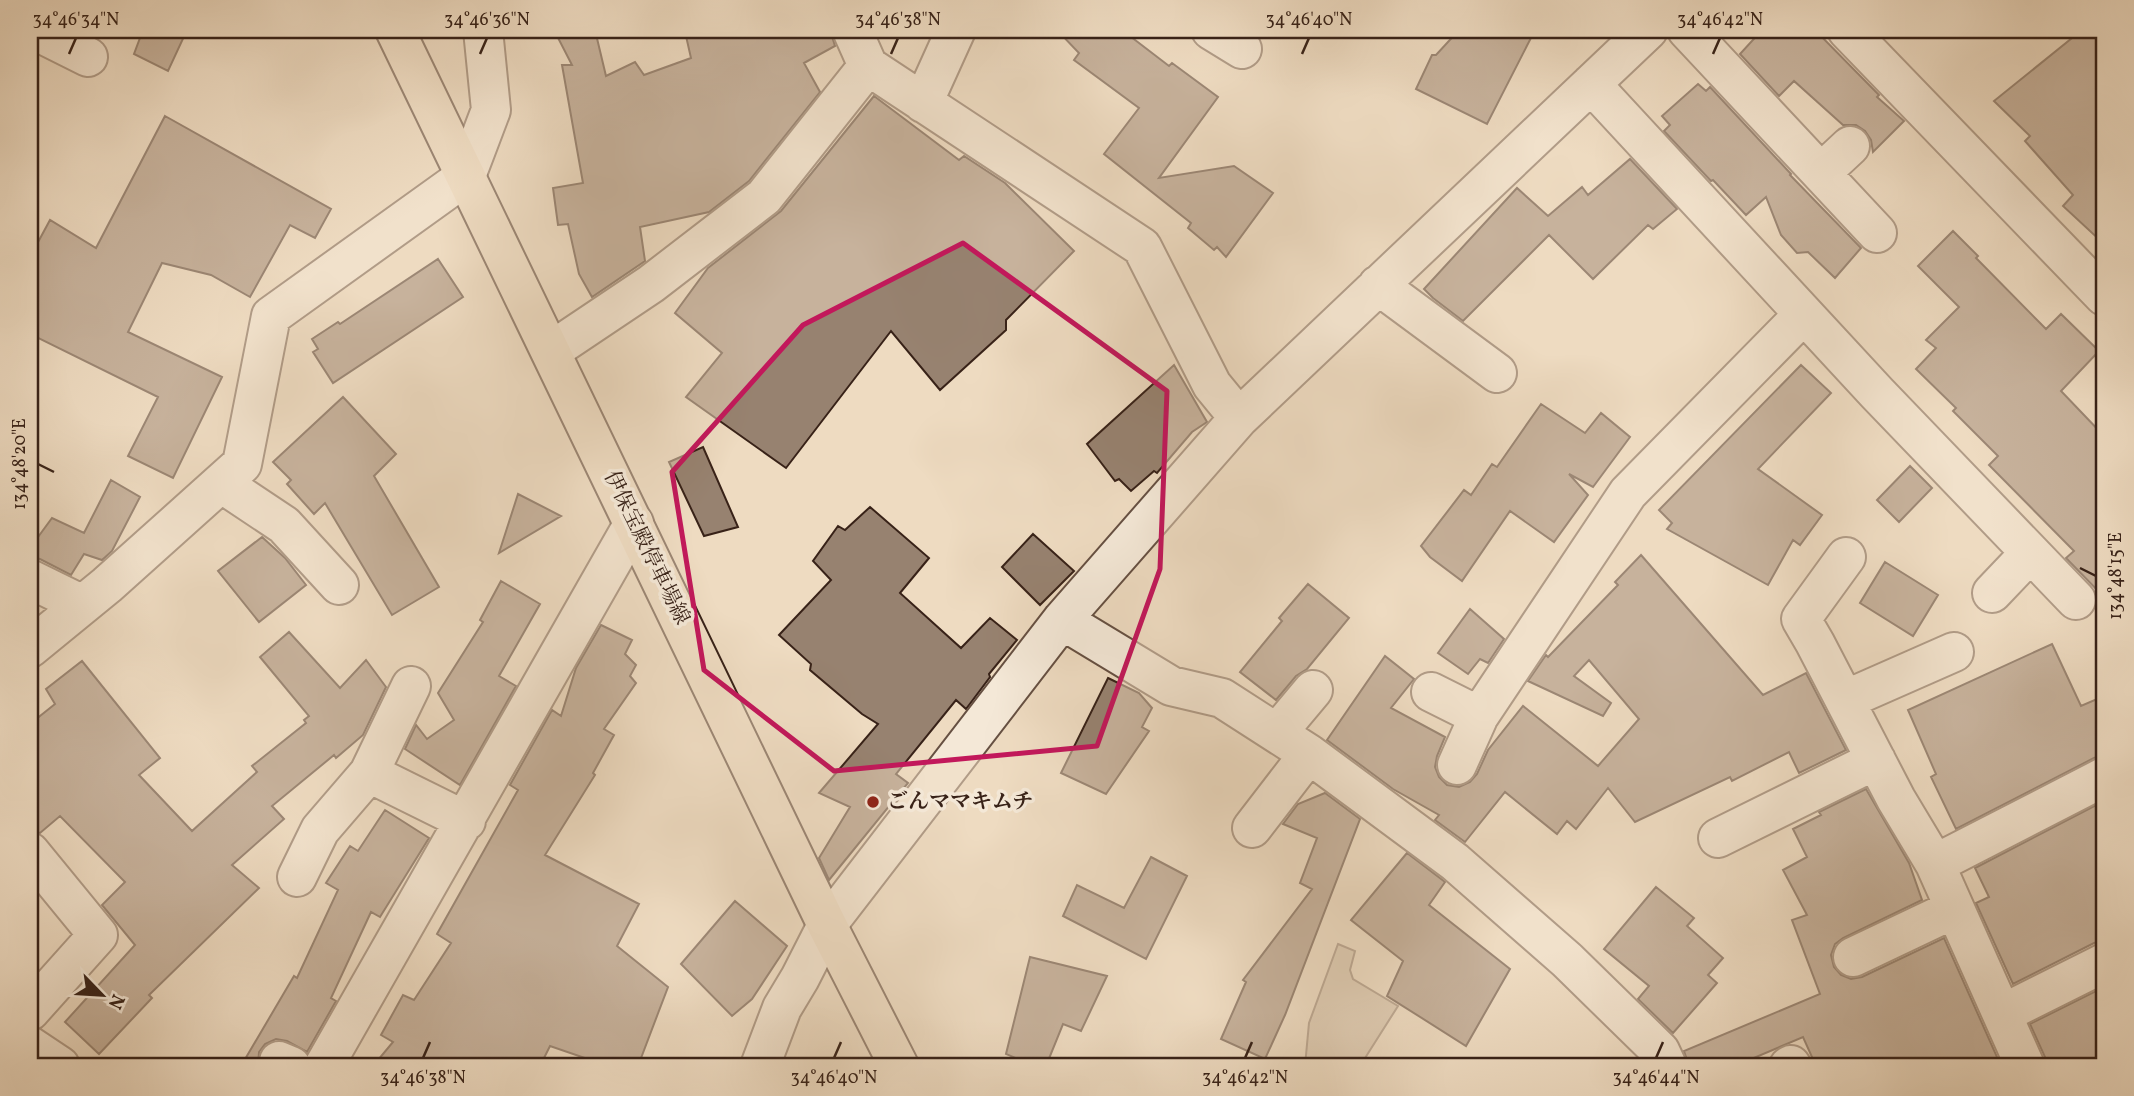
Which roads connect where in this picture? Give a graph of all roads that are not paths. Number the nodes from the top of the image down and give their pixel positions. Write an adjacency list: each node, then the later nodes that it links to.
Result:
1 (34, 30): 9 (street)
2 (395, 30): 15 (main road, 伊保宝殿停車場線)
3 (483, 30): 15 (street)
4 (852, 30): 10 (street)
5 (956, 30): 12 (street)
6 (1648, 30): 11 (street)
7 (1687, 30): 14 (street)
8 (1847, 30): 18 (street)
9 (88, 57)
10 (868, 66): 12 (street); 20 (street)
11 (1591, 84): 17 (street); 19 (street)
12 (923, 103): 22 (street)
13 (1850, 146): 14 (street)
14 (1821, 173): 16 (street)
15 (466, 176): 20 (main road, 伊保宝殿停車場線); 23 (street)
16 (1877, 233)
17 (1378, 285): 21 (street); 22 (street)
18 (2104, 296)
19 (1825, 321): 25 (street); 39 (street)
20 (551, 351): 24 (main road, 伊保宝殿停車場線)
21 (1497, 373)
22 (1239, 418): 32 (street)
23 (221, 483): 28 (street); 31 (street)
24 (635, 523): 46 (street); 53 (main road, 伊保宝殿停車場線)
25 (2030, 553): 29 (street); 30 (street)
26 (1846, 557): 38 (street)
27 (30, 579): 31 (street)
28 (339, 585)
29 (1992, 593)
30 (2076, 600)
31 (81, 604): 33 (street)
32 (1062, 620): 40 (street); 53 (street)
33 (30, 648)
34 (1954, 652): 38 (street)
35 (411, 686): 44 (street)
36 (1313, 690): 40 (street)
37 (1431, 692): 39 (street)
38 (1845, 701): 42 (street)
39 (1479, 716): 43 (street)
40 (1277, 733): 41 (street)
41 (1309, 754): 47 (street); 63 (street)
42 (1875, 760): 48 (street); 50 (street)
43 (1457, 765)
44 (369, 773): 46 (street); 51 (street)
45 (2104, 777): 50 (street)
46 (466, 821): 60 (street)
47 (1252, 828)
48 (1718, 838)
49 (30, 852): 56 (street)
50 (1935, 864): 52 (street)
51 (297, 877)
52 (1954, 909): 54 (street); 57 (street)
53 (827, 925): 61 (street); 62 (main road, 伊保宝殿停車場線)
54 (1853, 957)
55 (2104, 963): 57 (street)
56 (30, 1010)
57 (2002, 1014): 64 (street)
58 (30, 1046): 59 (street)
59 (60, 1066)
60 (324, 1066)
61 (760, 1066)
62 (899, 1066)
63 (1667, 1066)
64 (2025, 1066)

